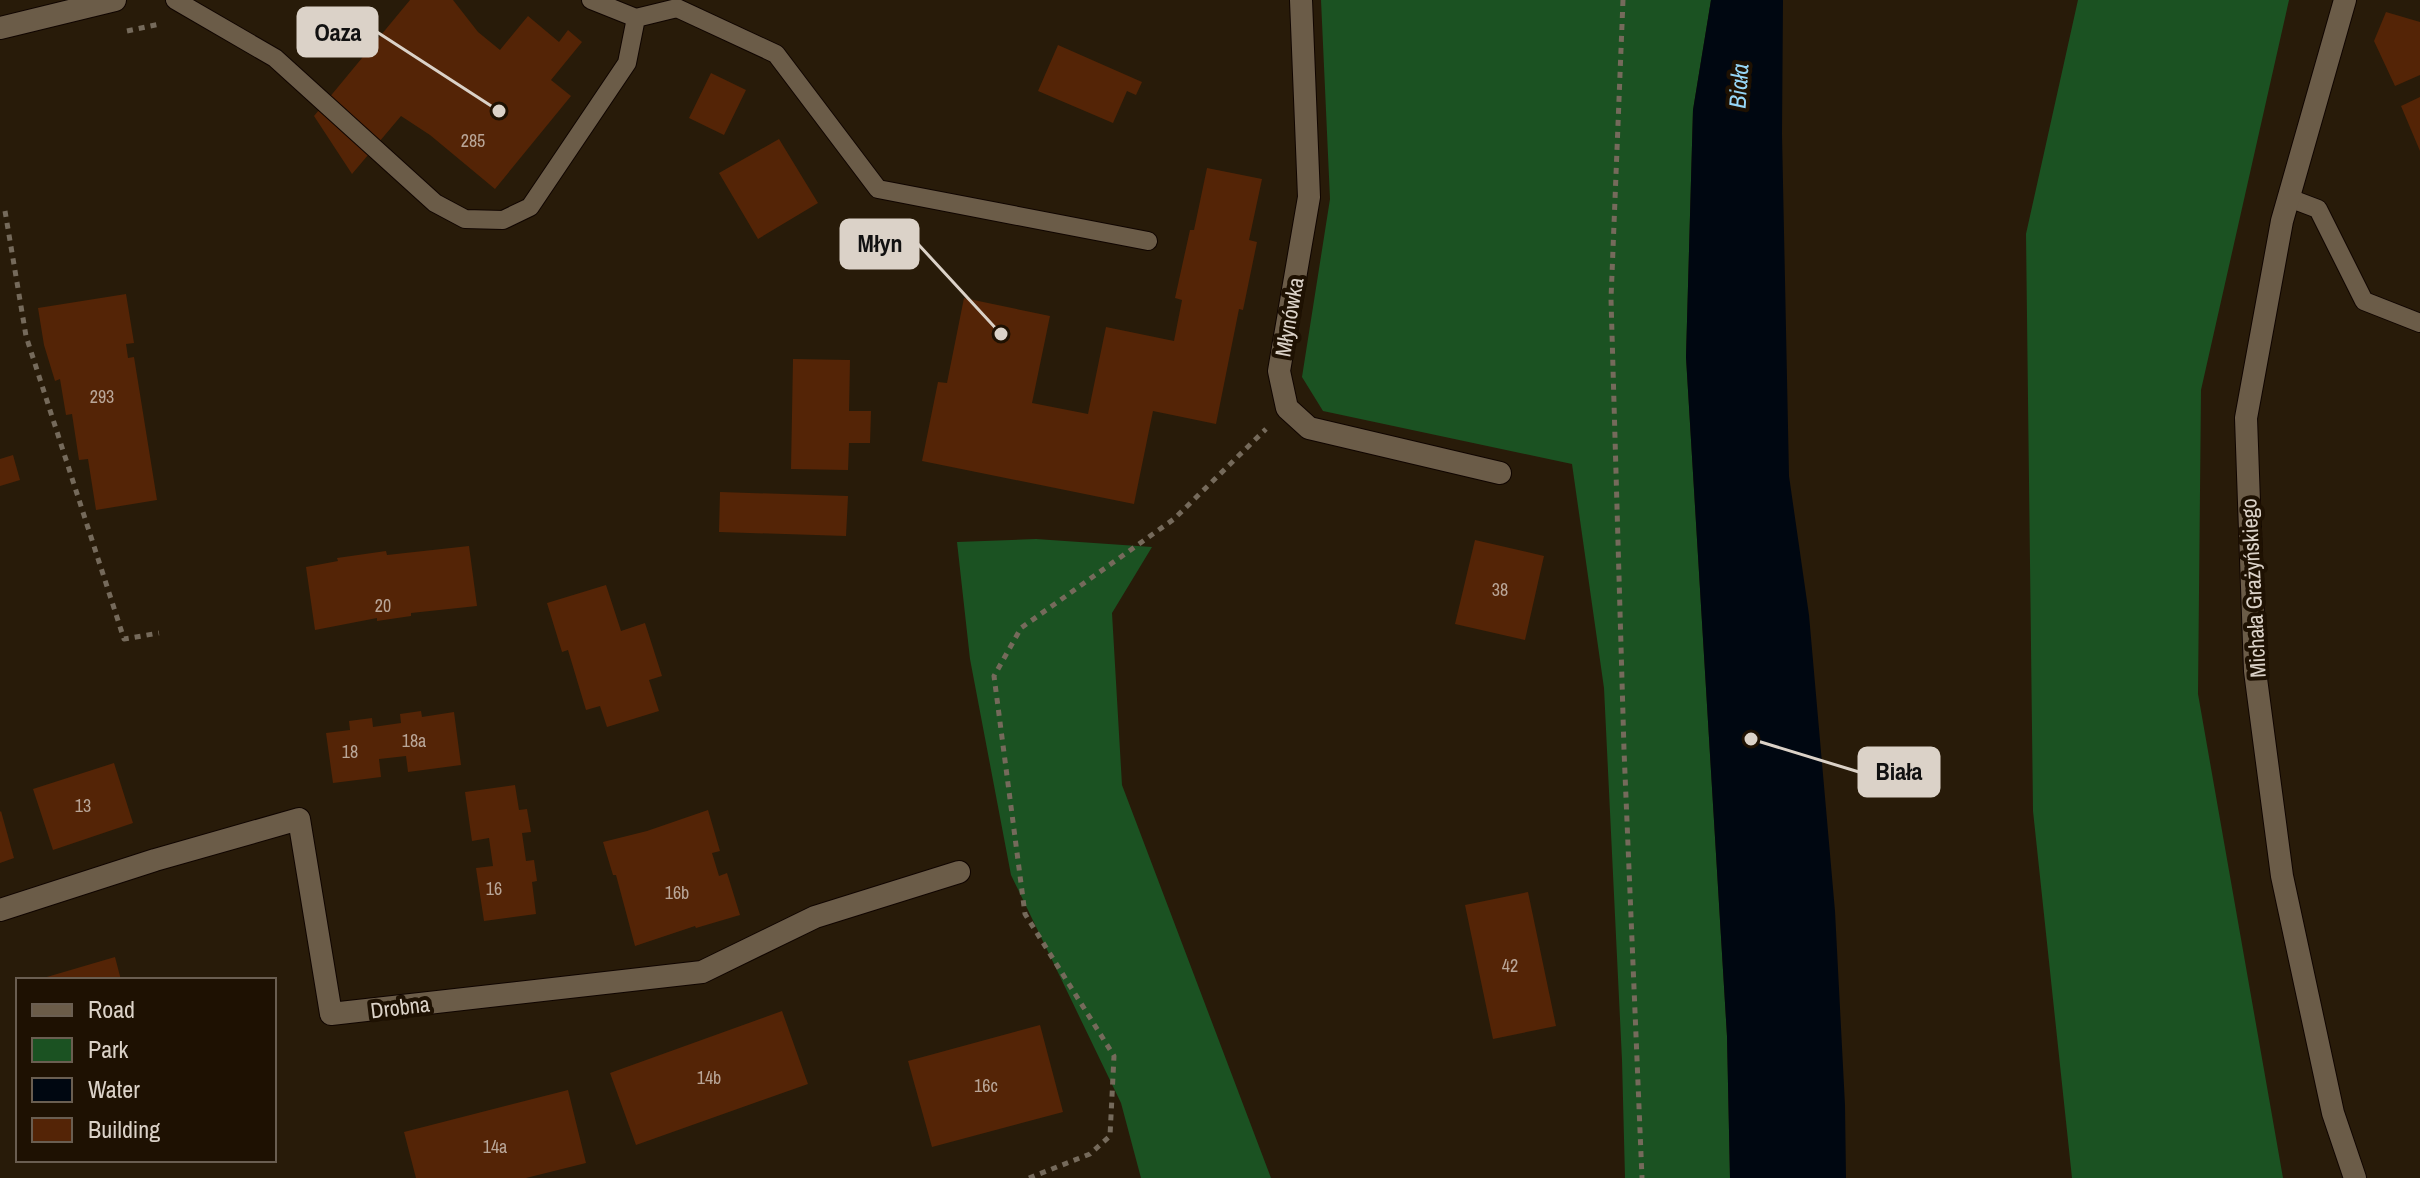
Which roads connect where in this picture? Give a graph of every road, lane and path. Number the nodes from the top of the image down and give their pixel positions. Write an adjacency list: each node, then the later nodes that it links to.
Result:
1 (115, 0): 8 (street)
2 (175, 0): 7 (lane)
3 (591, 0): 7 (lane)
4 (1301, 0): 13 (street, Młynówka)
5 (1623, 0): 19 (path)
6 (2345, 0): 9 (street, Michała Grażyńskiego)
7 (636, 18): 11 (lane)
8 (0, 28)
9 (2289, 198): 12 (lane); 20 (street, Michała Grażyńskiego)
10 (5, 211): 15 (path)
11 (1148, 241)
12 (2420, 323)
13 (1287, 408): 14 (street); 18 (path)
14 (1500, 473)
15 (159, 633)
16 (959, 872): 17 (street, Drobna)
17 (0, 910)
18 (1029, 1178)
19 (1642, 1178)
20 (2355, 1178)

